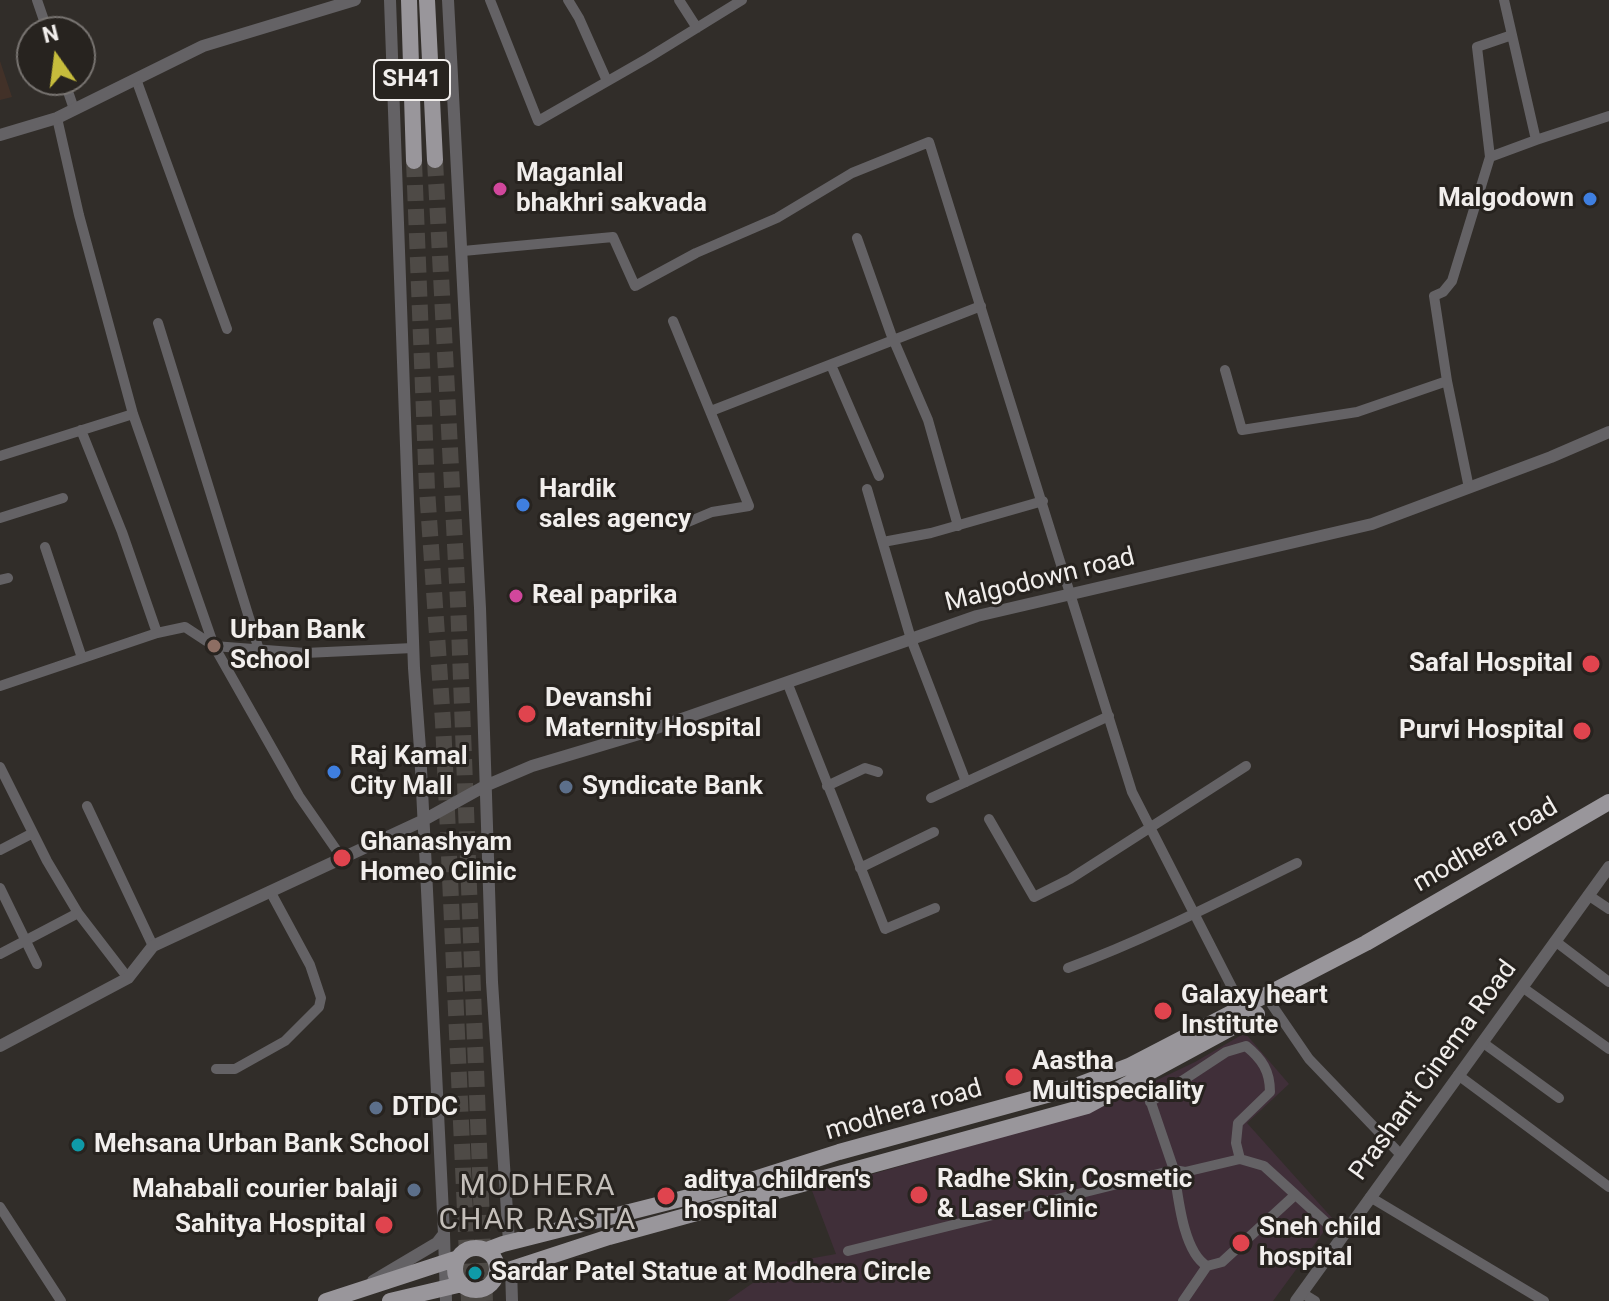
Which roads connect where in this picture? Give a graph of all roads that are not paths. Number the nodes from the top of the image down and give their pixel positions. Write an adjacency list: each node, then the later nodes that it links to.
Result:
1 (355, 0): 13 (street)
2 (390, 0): 25 (street)
3 (409, 0): 25 (main road, SH41)
4 (427, 0): 20 (main road, SH41)
5 (448, 0): 22 (street)
6 (490, 0): 14 (street)
7 (568, 0): 14 (street)
8 (679, 0): 11 (street)
9 (742, 0): 11 (street)
10 (1504, 0): 12 (street)
11 (697, 28): 14 (street)
12 (1512, 35): 21 (street); 23 (street)
13 (136, 79): 16 (street); 31 (street)
14 (607, 81)
15 (70, 96): 16 (street)
16 (74, 109): 18 (street)
17 (1609, 116): 21 (street)
18 (57, 118): 19 (street); 37 (street)
19 (0, 135)
20 (434, 137): 22 (street); 24 (main road, SH41)
21 (1536, 140): 23 (street)
22 (458, 153): 27 (street)
23 (1490, 157): 35 (street)
24 (435, 160)
25 (405, 162): 55 (street)
26 (857, 238): 32 (street)
27 (463, 251): 28 (street); 65 (street)
28 (981, 306): 32 (street); 45 (street)
29 (673, 321): 36 (street)
30 (158, 323): 56 (street)
31 (227, 329)
32 (894, 340): 33 (street); 48 (street)
33 (831, 365): 36 (street); 41 (street)
34 (1225, 370): 35 (street)
35 (1447, 381): 42 (street)
36 (711, 411): 47 (street)
37 (133, 414): 38 (street); 54 (street)
38 (81, 430): 40 (street); 52 (street)
39 (1609, 432): 42 (street, Malgodown road)
40 (0, 456)
41 (879, 476)
42 (1469, 488): 51 (street, Malgodown road)
43 (867, 489): 49 (street)
44 (63, 498): 46 (street)
45 (1043, 501): 48 (street); 51 (street)
46 (0, 518)
47 (681, 525)
48 (958, 526): 49 (street)
49 (883, 542): 53 (street)
50 (45, 547): 57 (street)
51 (1072, 594): 53 (street, Malgodown road); 60 (street)
52 (157, 633): 54 (street); 57 (street)
53 (911, 639): 58 (street, Malgodown road); 64 (street)
54 (214, 646): 56 (street); 77 (street)
55 (413, 648): 56 (street); 72 (street)
56 (259, 650)
57 (82, 658): 59 (street)
58 (787, 682): 65 (street, Malgodown road); 66 (street)
59 (0, 686)
60 (1109, 716): 64 (street); 73 (street)
61 (1246, 766): 73 (street)
62 (0, 767): 75 (street)
63 (878, 772): 66 (street)
64 (966, 782): 67 (street)
65 (485, 786): 72 (street, Malgodown road); 117 (street)
66 (827, 786): 80 (street)
67 (931, 798)
68 (1609, 802): 98 (main road, modhera road)
69 (87, 806): 90 (street)
70 (1609, 813): 97 (main road)
71 (989, 819): 73 (street)
72 (422, 821): 77 (street); 115 (street)
73 (1150, 828): 87 (street)
74 (934, 832): 80 (street)
75 (33, 833): 76 (street); 86 (street)
76 (0, 850)
77 (342, 858): 82 (street)
78 (1297, 863): 87 (street)
79 (1609, 867): 83 (street, Prashant Cinema Road)
80 (860, 868): 84 (street)
81 (0, 888): 88 (street)
82 (270, 891): 90 (street); 102 (street)
83 (1588, 895): 85 (street); 89 (street, Prashant Cinema Road)
84 (935, 908)
85 (1609, 909)
86 (78, 913): 88 (street); 94 (street)
87 (1194, 914): 93 (street); 98 (street)
88 (26, 940): 91 (street); 92 (street)
89 (1555, 941): 95 (street); 96 (street, Prashant Cinema Road)
90 (153, 946): 94 (street)
91 (0, 954)
92 (37, 964)
93 (1068, 968)
94 (128, 978): 100 (street)
95 (1609, 982)
96 (1522, 987): 99 (street, Prashant Cinema Road); 101 (street)
97 (1272, 1005): 98 (main road); 107 (street)
98 (1245, 1014): 104 (main road); 111 (main road, modhera road)
99 (1482, 1042): 103 (street, Prashant Cinema Road); 105 (street)
100 (0, 1046)
101 (1609, 1049)
102 (216, 1069)
103 (1458, 1075): 107 (street, Prashant Cinema Road); 110 (street)
104 (1142, 1076): 106 (street); 111 (main road)
105 (1559, 1098)
106 (1150, 1102): 108 (street); 109 (street)
107 (1401, 1155): 113 (street, Prashant Cinema Road)
108 (1240, 1159): 109 (street); 112 (street)
109 (1174, 1170): 119 (street); 121 (street)
110 (1609, 1187)
111 (734, 1194): 117 (main road, modhera road); 122 (main road)
112 (1295, 1195): 116 (street); 121 (street)
113 (1370, 1197): 116 (street, Prashant Cinema Road); 132 (street)
114 (0, 1207): 126 (street)
115 (444, 1234): 120 (street); 124 (street)
116 (1342, 1237): 125 (street, Prashant Cinema Road)
117 (509, 1242): 118 (main road, modhera road)
118 (487, 1250): 120 (main road, modhera road); 122 (main road)
119 (848, 1251)
120 (452, 1260): 123 (main road); 124 (main road, modhera road)
121 (1207, 1266): 130 (street)
122 (504, 1271): 123 (main road); 129 (street)
123 (452, 1290): 128 (main road)
124 (349, 1295): 127 (main road)
125 (1299, 1297): 131 (street)
126 (61, 1301)
127 (326, 1301)
128 (390, 1301)
129 (512, 1301)
130 (1183, 1301)
131 (1315, 1301)
132 (1544, 1301)

